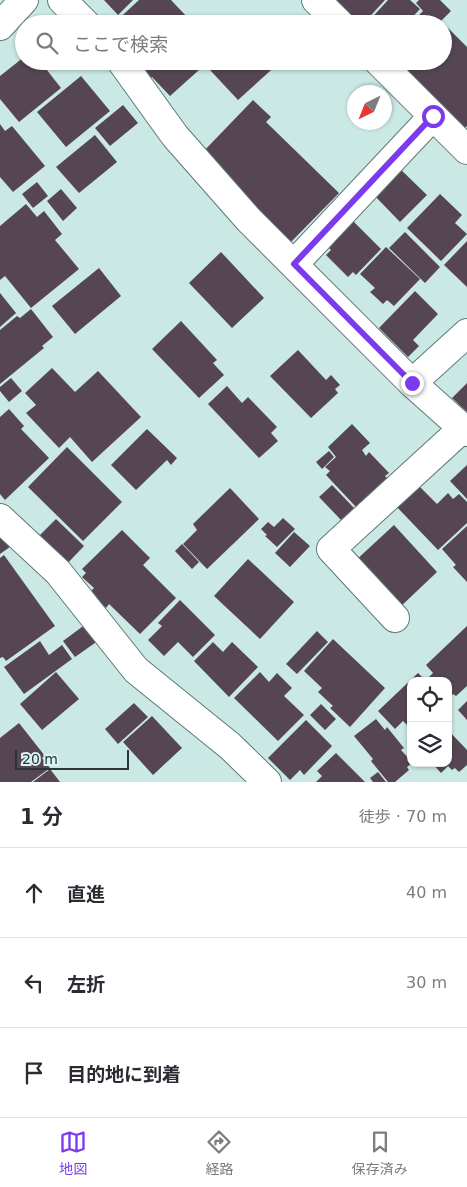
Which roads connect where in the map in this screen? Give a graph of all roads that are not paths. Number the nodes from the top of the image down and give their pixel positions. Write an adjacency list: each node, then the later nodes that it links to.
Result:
1 (24, 0): 6 (street)
2 (62, 0): 4 (street)
3 (316, 0): 5 (street)
4 (77, 15)
5 (331, 15)
6 (0, 26)
7 (127, 70): 11 (street)
8 (387, 70): 9 (street)
9 (433, 116): 10 (street); 11 (street)
10 (467, 150)
11 (294, 264): 13 (street)
12 (467, 334): 13 (street)
13 (412, 383): 14 (street)
14 (465, 430): 16 (street)
15 (0, 518): 17 (street)
16 (395, 618)
17 (267, 782)

